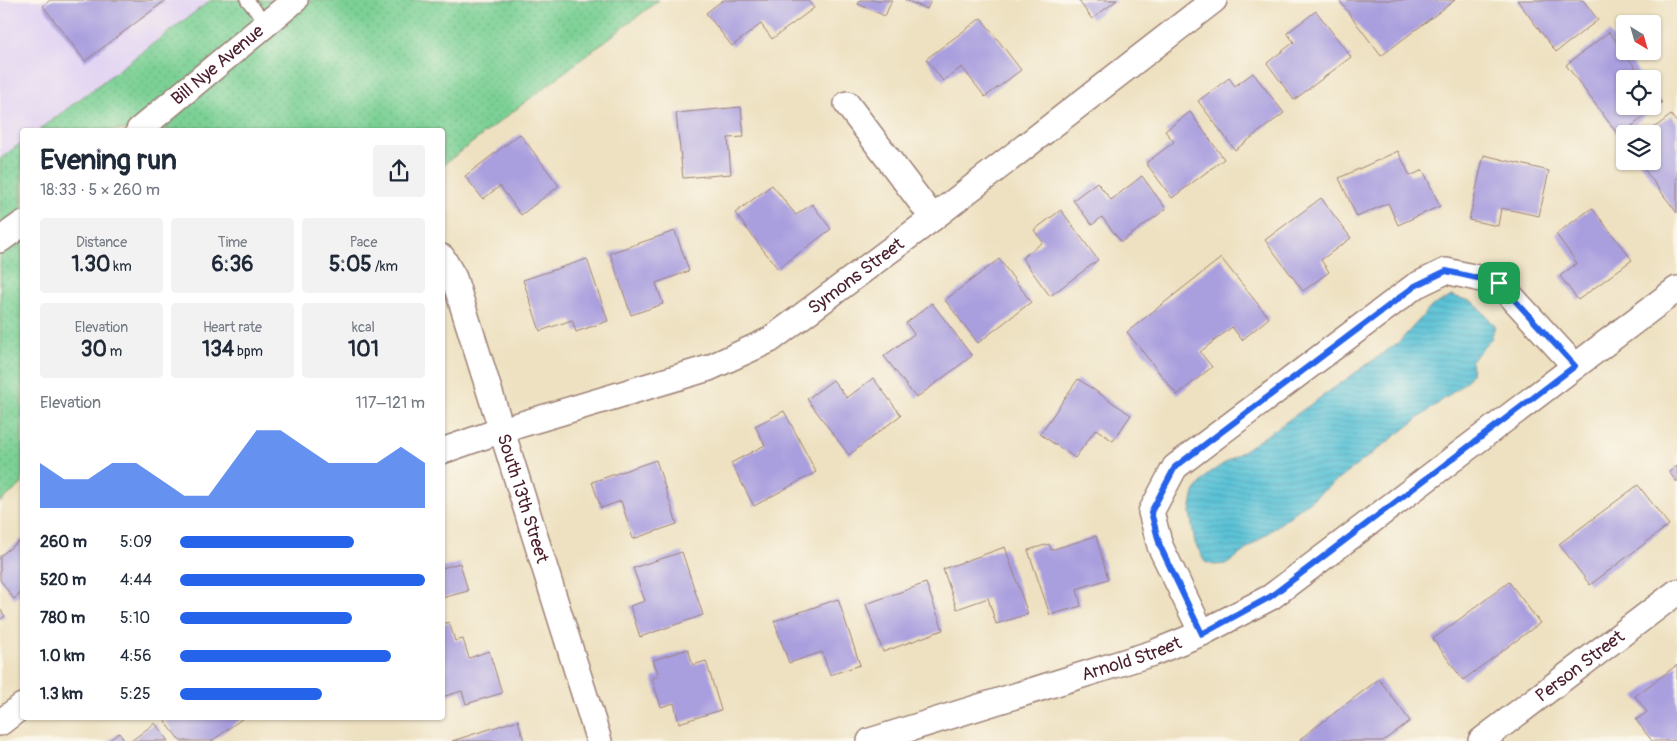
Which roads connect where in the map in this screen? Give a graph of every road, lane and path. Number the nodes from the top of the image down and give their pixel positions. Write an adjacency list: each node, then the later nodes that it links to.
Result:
1 (247, 0): 4 (lane)
2 (296, 0): 4 (street, Bill Nye Avenue)
3 (1214, 0): 7 (street, Symons Street)
4 (267, 24): 6 (street, Bill Nye Avenue)
5 (847, 104): 7 (street)
6 (141, 128)
7 (933, 218): 13 (street, Symons Street)
8 (20, 225): 9 (street)
9 (0, 240)
10 (445, 262): 13 (street, South 13th Street)
11 (1677, 289): 12 (street, Arnold Street)
12 (1575, 366): 16 (street, Arnold Street); 16 (street)
13 (502, 430): 14 (street, Symons Street); 20 (street, South 13th Street)
14 (445, 450)
15 (1677, 592): 22 (street, Person Street)
16 (1202, 634): 19 (street, Arnold Street)
17 (20, 708): 18 (street)
18 (0, 724)
19 (918, 734): 21 (street, Arnold Street)
20 (599, 741)
21 (870, 741)
22 (1481, 741)

